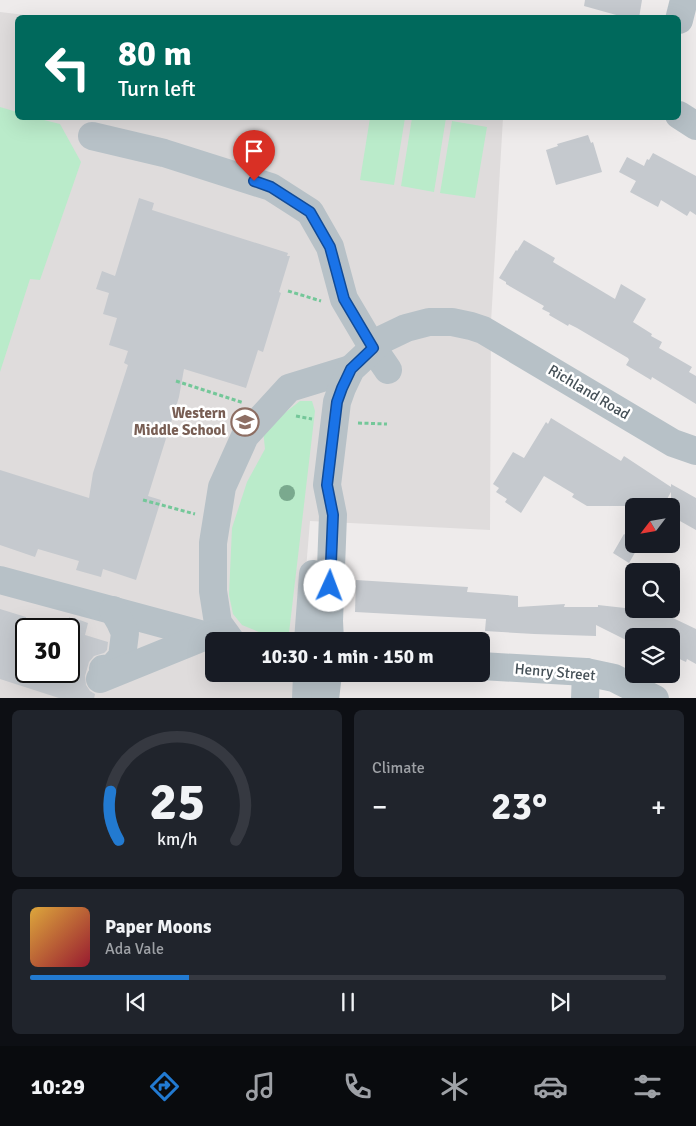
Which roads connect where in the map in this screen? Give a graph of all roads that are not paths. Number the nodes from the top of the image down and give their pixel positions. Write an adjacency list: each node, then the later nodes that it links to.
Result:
1 (684, 0): 2 (street)
2 (680, 15)
3 (681, 116): 4 (street)
4 (696, 126)
5 (92, 136): 6 (street)
6 (381, 359): 7 (street, Richland Road); 8 (street, Richland Road)
7 (351, 369): 9 (street); 12 (street)
8 (696, 451)
9 (327, 485): 13 (street); 14 (street)
10 (0, 580): 11 (street)
11 (113, 610): 15 (street); 16 (street)
12 (220, 632)
13 (309, 632)
14 (330, 632)
15 (205, 635)
16 (205, 644)
17 (490, 668): 20 (street, Henry Street)
18 (307, 682): 21 (street)
19 (327, 682): 22 (street)
20 (585, 685): 23 (street, Henry Street)
21 (306, 698)
22 (324, 698)
23 (655, 698)

